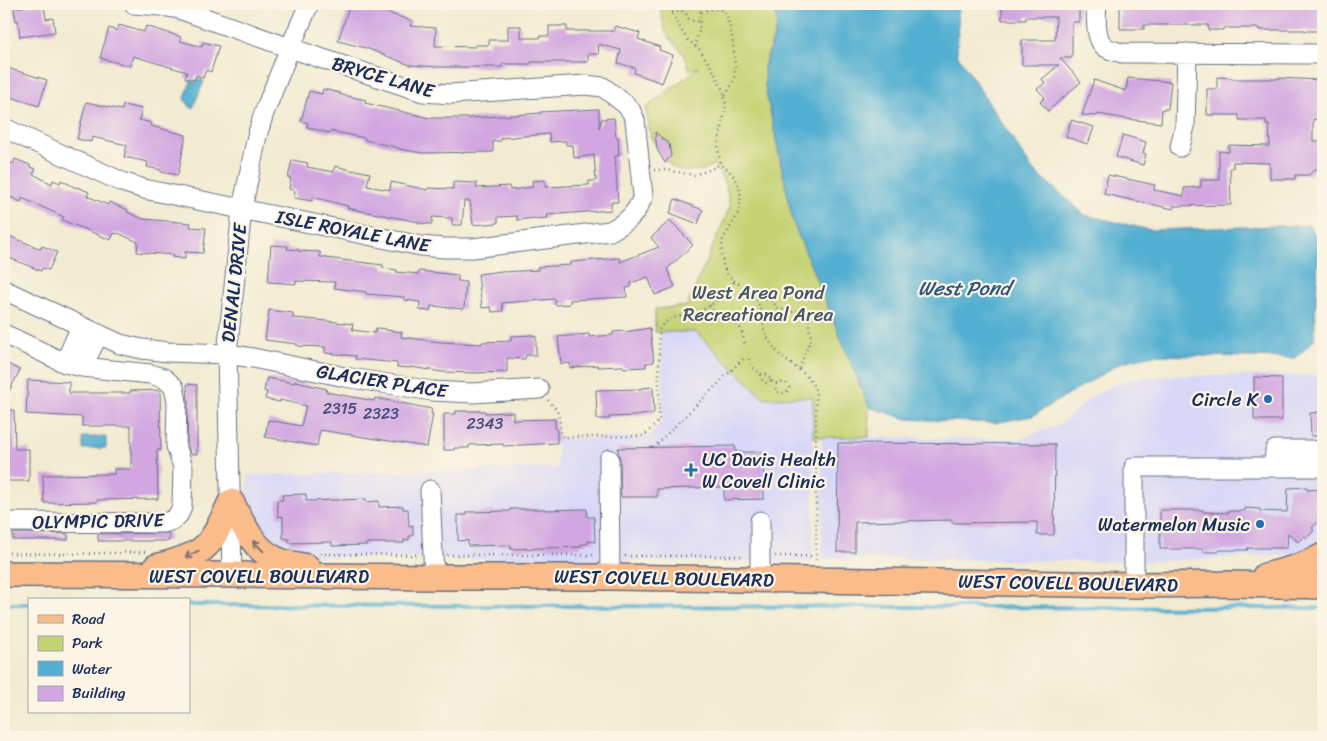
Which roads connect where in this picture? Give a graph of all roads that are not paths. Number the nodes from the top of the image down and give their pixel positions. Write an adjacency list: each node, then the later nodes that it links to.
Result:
1 (134, 4): 4 (street, BRYCE LANE)
2 (309, 4): 4 (street, DENALI DRIVE)
3 (1097, 4): 5 (street)
4 (290, 48): 9 (street, BRYCE LANE); 10 (street, DENALI DRIVE)
5 (1187, 53): 6 (street); 8 (street)
6 (1323, 54)
7 (4, 128): 10 (street, ISLE ROYALE LANE)
8 (1180, 147)
9 (640, 170): 10 (street, ISLE ROYALE LANE)
10 (242, 209): 15 (street, DENALI DRIVE)
11 (4, 290): 12 (street, GLACIER PLACE)
12 (81, 326): 14 (street, GLACIER PLACE); 16 (street)
13 (4, 334): 16 (street, OLYMPIC DRIVE)
14 (98, 334): 15 (street, GLACIER PLACE); 16 (street)
15 (227, 354): 17 (street, GLACIER PLACE); 21 (street, DENALI DRIVE)
16 (73, 365): 23 (street, OLYMPIC DRIVE)
17 (539, 389)
18 (1318, 458): 33 (street)
19 (609, 459): 26 (street)
20 (430, 490): 25 (street)
21 (230, 502): 29 (main road, one-way to 29); 30 (street, DENALI DRIVE); 31 (main road, one-way to 21)
22 (760, 521): 27 (street)
23 (4, 522)
24 (1323, 556): 32 (main road)
25 (433, 566): 26 (main road, WEST COVELL BOULEVARD); 31 (main road, WEST COVELL BOULEVARD)
26 (610, 566): 27 (main road, WEST COVELL BOULEVARD)
27 (760, 567): 33 (main road, WEST COVELL BOULEVARD)
28 (4, 574): 29 (main road, WEST COVELL BOULEVARD)
29 (131, 575): 30 (main road, WEST COVELL BOULEVARD)
30 (232, 575): 31 (main road, WEST COVELL BOULEVARD)
31 (353, 576)
32 (1231, 584): 33 (main road, WEST COVELL BOULEVARD); 34 (main road, WEST COVELL BOULEVARD)
33 (1134, 585)
34 (1323, 586)

